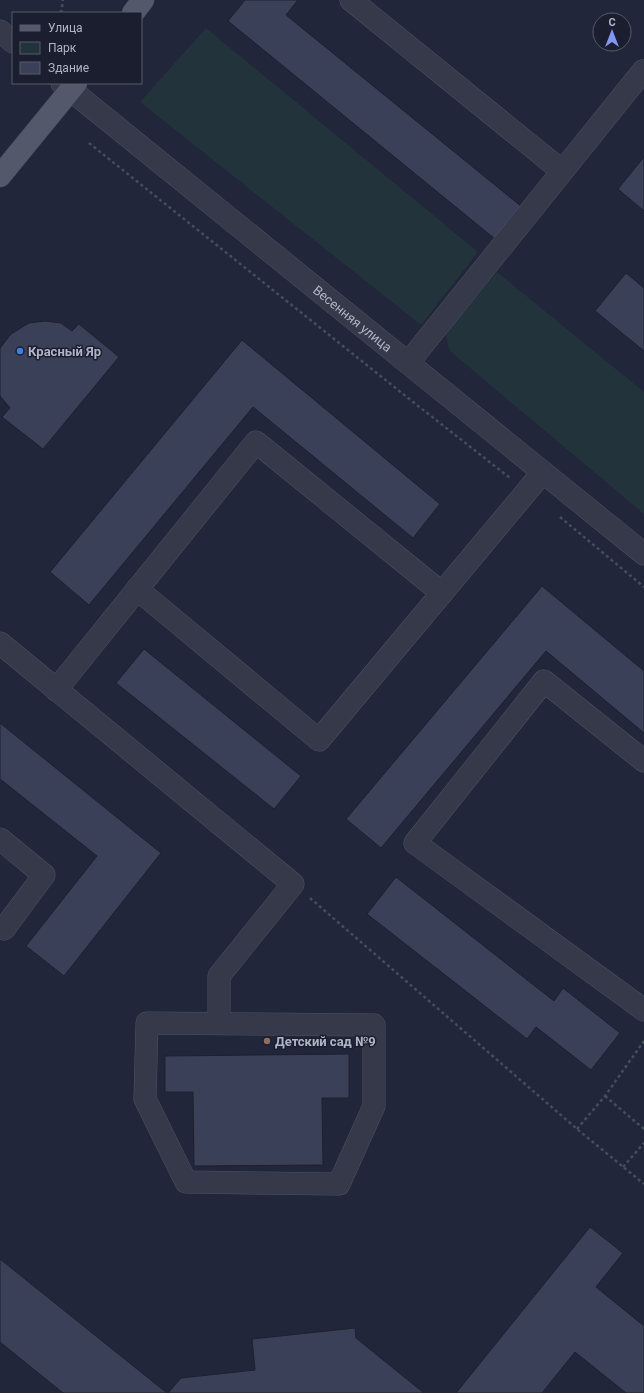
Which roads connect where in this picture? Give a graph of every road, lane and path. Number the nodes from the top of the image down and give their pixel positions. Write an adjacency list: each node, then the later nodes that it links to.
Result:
1 (63, 0): 4 (path)
2 (143, 0): 5 (main road)
3 (351, 0): 11 (street)
4 (61, 12)
5 (134, 12)
6 (0, 31): 7 (street)
7 (12, 41)
8 (643, 71): 11 (street)
9 (69, 85): 12 (main road); 13 (street, Весенняя улица)
10 (89, 143): 15 (path)
11 (562, 171): 13 (street)
12 (0, 176)
13 (408, 363): 14 (street, Весенняя улица)
14 (543, 472): 15 (street); 17 (street, Весенняя улица)
15 (528, 491): 20 (street)
16 (558, 516): 18 (path)
17 (644, 554)
18 (644, 587)
19 (137, 589): 20 (street); 20 (street); 22 (street)
20 (442, 592)
21 (0, 643): 22 (street)
22 (56, 690): 25 (street)
23 (644, 761): 27 (street)
24 (0, 839): 26 (street)
25 (293, 884): 28 (street); 31 (path)
26 (4, 929)
27 (644, 1010)
28 (219, 1024): 28 (street)
29 (644, 1041): 30 (path)
30 (605, 1096): 31 (path); 32 (path)
31 (577, 1129): 34 (path)
32 (644, 1130)
33 (644, 1143): 34 (path)
34 (623, 1167): 35 (path)
35 (644, 1184)

